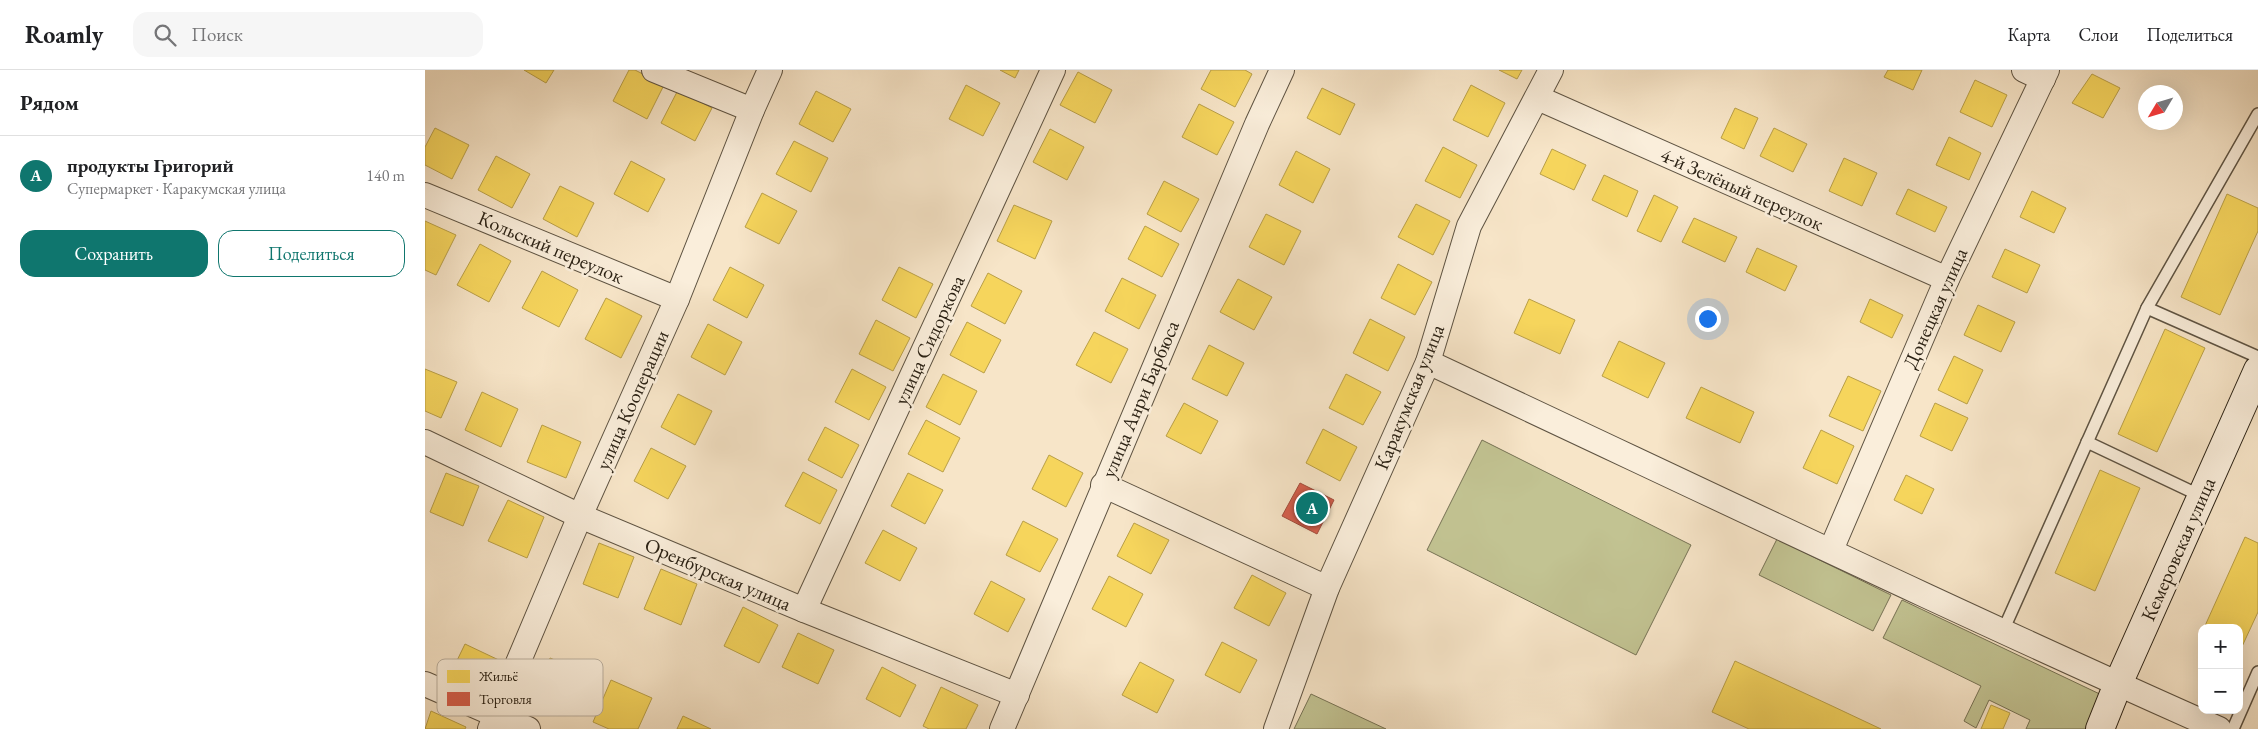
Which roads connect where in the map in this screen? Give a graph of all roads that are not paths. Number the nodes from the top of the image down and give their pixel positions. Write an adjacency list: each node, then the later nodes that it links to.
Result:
1 (654, 70): 8 (street)
2 (770, 70): 8 (street, улица Кооперации)
3 (1053, 70): 24 (street, улица Сидоркова)
4 (1551, 70): 7 (street, Каракумская улица)
5 (1279, 71): 19 (street, улица Анри Барбюса)
6 (2038, 73): 11 (street, Донецкая улица)
7 (1538, 98): 11 (street, 4-й Зелёный переулок); 15 (street, Каракумская улица)
8 (752, 110): 12 (street, улица Кооперации)
9 (2258, 114): 13 (lane)
10 (425, 195): 12 (street, Кольский переулок)
11 (1947, 279): 22 (street, Донецкая улица)
12 (677, 300): 21 (street, улица Кооперации)
13 (2147, 308): 14 (lane); 18 (lane)
14 (2258, 357)
15 (1428, 362): 22 (street); 23 (street, Каракумская улица)
16 (2258, 370): 20 (street, Кемеровская улица)
17 (425, 442): 21 (street, Оренбурская улица)
18 (2087, 442): 20 (lane); 25 (lane)
19 (1103, 485): 23 (street); 31 (street, улица Анри Барбюса)
20 (2201, 496): 29 (street, Кемеровская улица)
21 (580, 516): 24 (street, Оренбурская улица); 26 (street, улица Кооперации)
22 (1831, 550): 25 (street)
23 (1327, 588): 35 (street, Каракумская улица)
24 (804, 610): 31 (street, Оренбурская улица)
25 (2002, 633): 29 (street)
26 (520, 659)
27 (2258, 672): 38 (lane)
28 (425, 684): 30 (street)
29 (2118, 684): 36 (street, Кемеровская улица); 37 (street)
30 (437, 691)
31 (1017, 695): 34 (street, улица Анри Барбюса)
32 (493, 722): 33 (street)
33 (528, 729)
34 (1002, 729)
35 (1276, 729)
36 (2100, 729)
37 (2219, 729)
38 (2233, 729)

